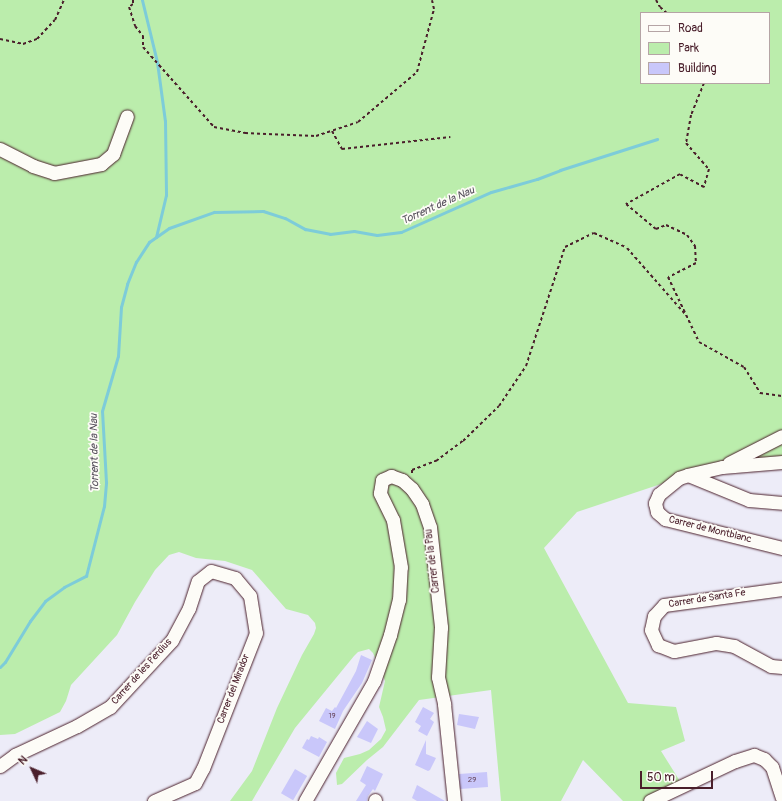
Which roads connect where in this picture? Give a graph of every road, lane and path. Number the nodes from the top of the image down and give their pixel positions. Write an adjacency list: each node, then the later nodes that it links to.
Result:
1 (64, 0): 6 (path)
2 (133, 0): 9 (path)
3 (432, 0): 9 (path)
4 (656, 0): 5 (path)
5 (666, 12)
6 (0, 39)
7 (704, 84): 12 (path)
8 (127, 116): 11 (street)
9 (332, 130): 10 (path)
10 (450, 137)
11 (0, 149)
12 (687, 316): 13 (path); 18 (path)
13 (782, 396)
14 (782, 436): 16 (street, Carrer de Montblanc)
15 (782, 462): 16 (street, Carrer de Montblanc)
16 (722, 467): 17 (street, Carrer de Montblanc)
17 (688, 475): 19 (street); 20 (street, Carrer de Montblanc)
18 (409, 486): 27 (street, Carrer de la Pau); 28 (street, Carrer de la Pau)
19 (782, 503)
20 (782, 548)
21 (211, 571): 24 (street, Carrer de les Perdius); 26 (street, Carrer del Mirador)
22 (782, 589): 23 (street, Carrer de Santa Fe)
23 (782, 667)
24 (0, 766)
25 (782, 797): 29 (street)
26 (154, 801)
27 (305, 801)
28 (454, 801)
29 (650, 801)

